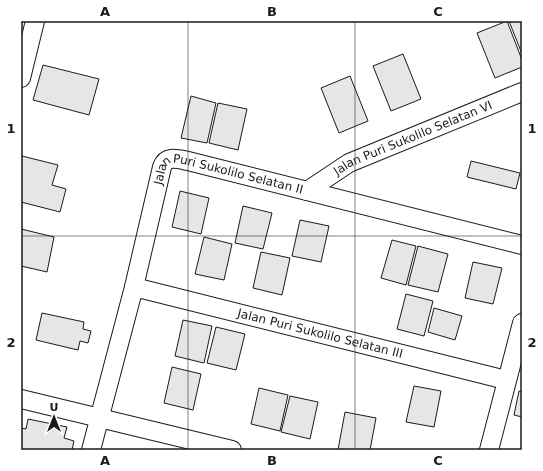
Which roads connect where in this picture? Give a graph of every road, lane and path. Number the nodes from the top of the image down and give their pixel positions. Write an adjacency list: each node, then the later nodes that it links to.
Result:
1 (35, 21): 2 (street)
2 (21, 78)
3 (522, 92): 4 (street, Jalan Puri Sukolilo Selatan VI)
4 (307, 191): 5 (street, Jalan Puri Sukolilo Selatan II); 6 (street, Jalan Puri Sukolilo Selatan II)
5 (522, 246)
6 (134, 287): 8 (street, Jalan Puri Sukolilo Selatan III); 10 (street, Jalan Puri Sukolilo Selatan II)
7 (522, 323): 8 (street)
8 (506, 380): 13 (street)
9 (21, 399): 10 (street)
10 (99, 418): 11 (street, Jalan Puri Sukolilo Selatan II); 12 (street)
11 (91, 450)
12 (232, 450)
13 (488, 450)

